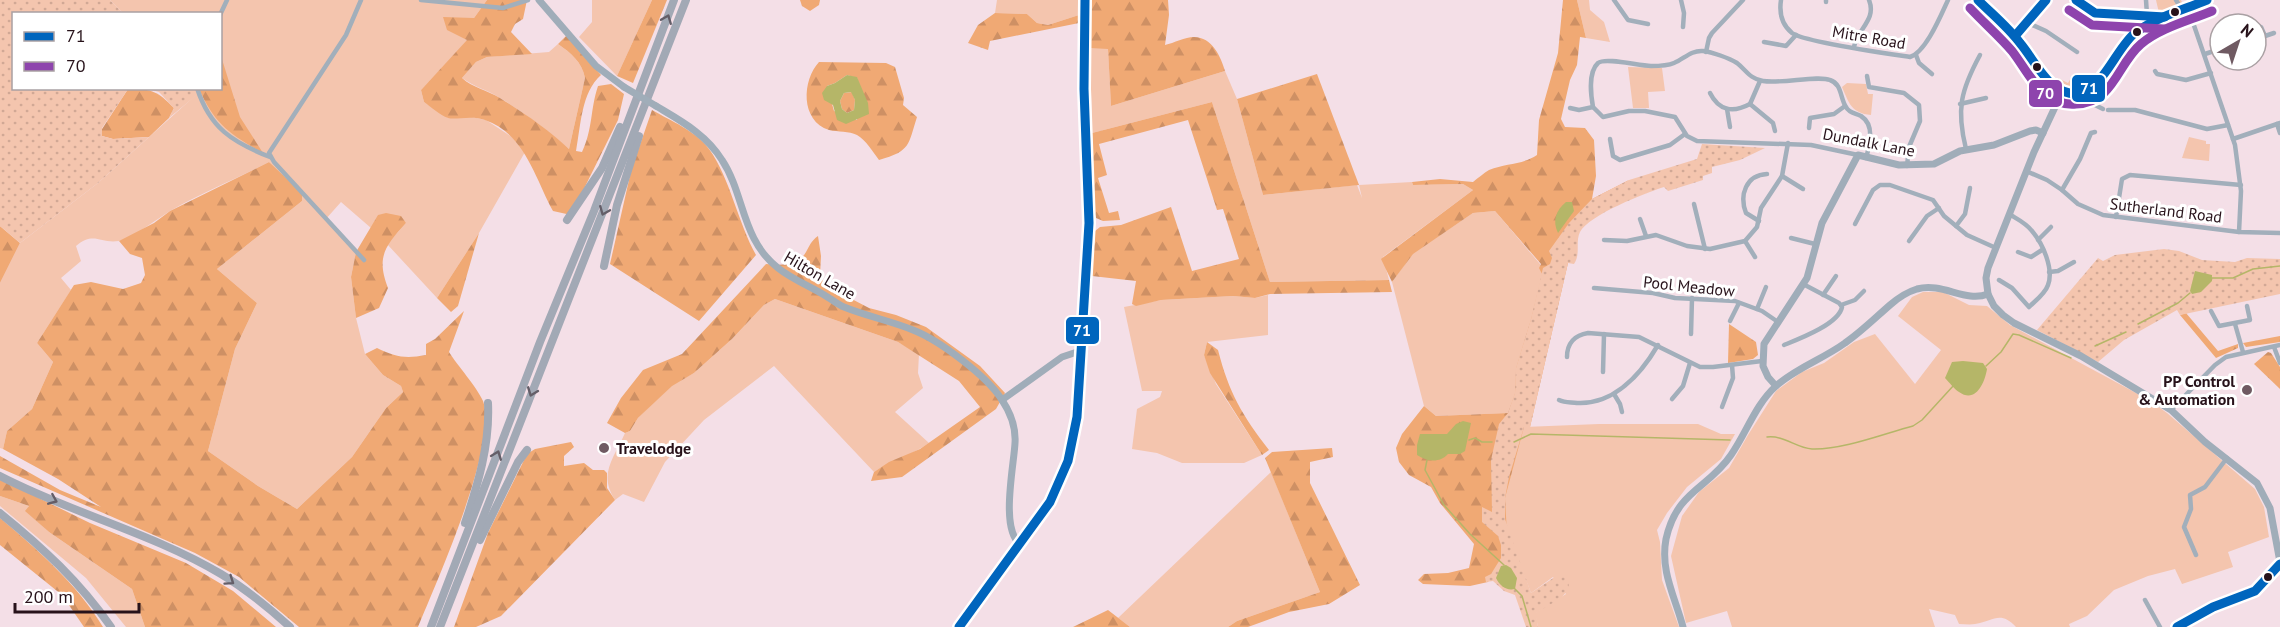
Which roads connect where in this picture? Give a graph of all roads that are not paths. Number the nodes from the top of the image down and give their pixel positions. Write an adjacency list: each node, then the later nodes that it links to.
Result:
1 (361, 0): 72 (street)
2 (421, 0): 3 (street)
3 (528, 0)
4 (539, 0): 144 (street, Hilton Lane, bridge)
5 (674, 0): 35 (highway, one-way to 5)
6 (686, 0): 36 (highway)
7 (1085, 0): 133 (main road)
8 (1614, 0): 26 (street)
9 (1680, 0): 27 (street)
10 (1743, 0): 37 (street)
11 (1782, 0): 30 (street)
12 (1869, 0): 34 (street)
13 (1948, 0): 42 (street, Mitre Road)
14 (1978, 0): 32 (street)
15 (2046, 0): 25 (street)
16 (2076, 0): 21 (street)
17 (2091, 0): 21 (street)
18 (2145, 0): 24 (street)
19 (2176, 0): 22 (street)
20 (2206, 0): 22 (street)
21 (2086, 9): 23 (street)
22 (2185, 9): 24 (street); 40 (street)
23 (2100, 14): 24 (street); 28 (street)
24 (2152, 18): 50 (street)
25 (2028, 23): 32 (street); 38 (street)
26 (1648, 24)
27 (1683, 27)
28 (2096, 28)
29 (2274, 33): 31 (street)
30 (1796, 35): 33 (street); 34 (street, Mitre Road)
31 (2268, 35)
32 (2015, 36): 49 (street)
33 (1764, 42)
34 (1854, 47): 42 (street, Mitre Road)
35 (655, 49): 87 (highway); 157 (highway, one-way to 35)
36 (666, 52): 108 (highway); 157 (highway, one-way to 157)
37 (1706, 52): 47 (street); 56 (street)
38 (2077, 52)
39 (2208, 53): 40 (street)
40 (2205, 54): 43 (street)
41 (1980, 55): 54 (street)
42 (1916, 56): 44 (street)
43 (2211, 73): 45 (street); 60 (street)
44 (1932, 74)
45 (2155, 74)
46 (1867, 76): 74 (street)
47 (1760, 81): 53 (street); 55 (street)
48 (198, 90): 72 (street)
49 (2063, 90): 50 (street); 65 (street)
50 (2085, 91): 60 (street)
51 (1710, 96): 58 (street)
52 (1986, 98): 54 (street)
53 (1750, 104): 58 (street); 63 (street)
54 (1960, 104): 71 (street)
55 (1845, 106): 62 (street); 73 (street)
56 (1593, 107): 57 (street); 67 (street)
57 (1570, 108)
58 (1727, 109): 61 (street)
59 (2278, 123): 66 (street); 69 (street)
60 (2228, 125): 69 (street)
61 (1730, 127)
62 (1809, 128)
63 (1775, 130)
64 (2092, 131): 80 (street)
65 (2043, 133): 71 (street, Dundalk Lane); 75 (street)
66 (2280, 133)
67 (1685, 134): 68 (street); 70 (street, Dundalk Lane)
68 (1610, 140)
69 (2233, 140): 78 (street)
70 (1788, 143): 73 (street, Dundalk Lane); 77 (street)
71 (1966, 149): 74 (street, Dundalk Lane)
72 (270, 157): 106 (street)
73 (1862, 157): 74 (street, Dundalk Lane); 100 (street)
74 (1907, 166)
75 (2026, 171): 80 (street, Sutherland Road); 84 (street)
76 (1767, 174): 88 (street)
77 (1782, 176): 79 (street); 88 (street)
78 (2241, 185): 85 (street); 92 (street)
79 (1803, 189)
80 (2062, 190): 85 (street, Sutherland Road)
81 (1970, 191): 90 (street)
82 (1694, 204): 102 (street)
83 (1939, 208): 89 (street); 90 (street); 99 (street)
84 (2009, 214): 97 (street); 101 (street)
85 (2116, 217): 92 (street, Sutherland Road)
86 (1640, 219): 94 (street)
87 (567, 220)
88 (1759, 221): 98 (street)
89 (1862, 222)
90 (1956, 226): 101 (street)
91 (2051, 227): 97 (street)
92 (2239, 232): 93 (street, Sutherland Road)
93 (2280, 233)
94 (1646, 236): 96 (street); 102 (street)
95 (1791, 238): 100 (street)
96 (1604, 240)
97 (2038, 240): 103 (street)
98 (1745, 241): 102 (street); 105 (street)
99 (1909, 241)
100 (1815, 244): 112 (street)
101 (1996, 248): 116 (street)
102 (1705, 249)
103 (2042, 250): 104 (street); 109 (street)
104 (2018, 252)
105 (1755, 257)
106 (364, 260)
107 (2074, 262): 109 (street)
108 (604, 266)
109 (2049, 272): 111 (street)
110 (1836, 276): 117 (street)
111 (1999, 279)
112 (1803, 284): 117 (street); 125 (street)
113 (1766, 287): 122 (street)
114 (1594, 288): 118 (street, Pool Meadow)
115 (1864, 291): 120 (street)
116 (1988, 294): 141 (street); 148 (street)
117 (1823, 295): 120 (street)
118 (1692, 298): 119 (street, Pool Meadow); 128 (street)
119 (1739, 303): 122 (street, Pool Meadow); 124 (street)
120 (1841, 305): 130 (street)
121 (2247, 306): 126 (street)
122 (1757, 309): 125 (street, Pool Meadow)
123 (2211, 311): 126 (street)
124 (1730, 321)
125 (1778, 322): 136 (street)
126 (2235, 324): 134 (street)
127 (1604, 334): 129 (street); 135 (street); 140 (street)
128 (1691, 334)
129 (1658, 345): 137 (street); 142 (street)
130 (1784, 345)
131 (2280, 345): 132 (street)
132 (2274, 346): 134 (street); 138 (street)
133 (1080, 351): 144 (street); 154 (main road)
134 (2242, 352): 148 (street)
135 (1567, 357)
136 (1762, 361): 139 (street); 141 (street)
137 (1690, 363): 139 (street); 143 (street)
138 (2280, 363)
139 (1732, 365): 147 (street)
140 (1604, 372)
141 (1776, 386): 164 (street)
142 (1614, 394): 145 (street); 149 (street)
143 (1672, 399)
144 (1002, 400): 154 (street, Hilton Lane)
145 (1562, 401)
146 (488, 403): 157 (highway)
147 (1722, 407)
148 (2171, 410): 151 (street)
149 (1622, 412)
150 (527, 450): 157 (highway)
151 (2227, 458): 155 (street); 156 (street)
152 (0, 476): 160 (highway, one-way to 160)
153 (0, 513): 159 (highway)
154 (1020, 544): 163 (main road)
155 (2196, 555)
156 (2280, 563): 166 (street)
157 (448, 595): 161 (highway); 162 (highway)
158 (2145, 600): 165 (street)
159 (111, 627)
160 (290, 627)
161 (431, 627)
162 (440, 627)
163 (959, 627)
164 (1683, 627)
165 (2160, 627)
166 (2177, 627)

